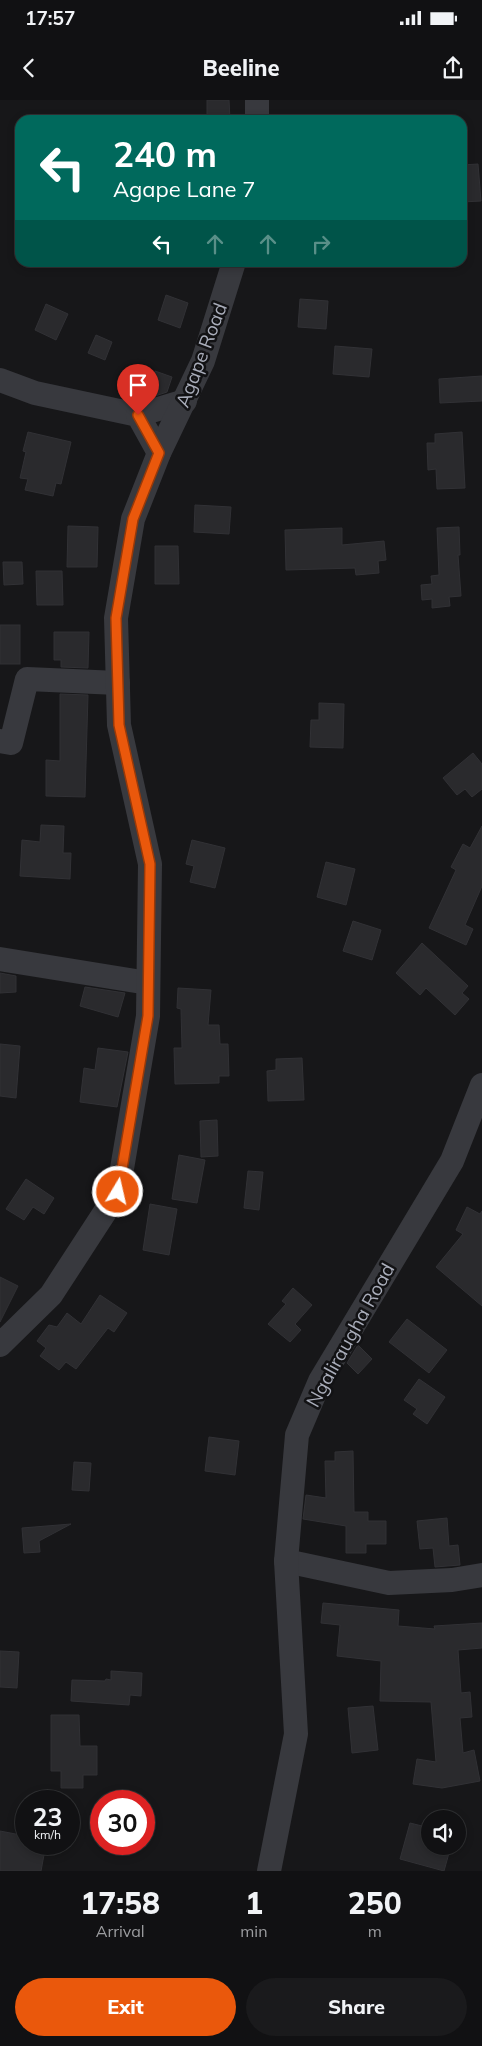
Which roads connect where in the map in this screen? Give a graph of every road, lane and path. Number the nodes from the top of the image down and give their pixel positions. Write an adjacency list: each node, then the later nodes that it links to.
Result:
1 (257, 100): 2 (street)
2 (257, 115)
3 (231, 267): 5 (street, Agape Road)
4 (0, 380): 6 (street)
5 (185, 401): 6 (street); 7 (street, Agape Road)
6 (138, 415): 7 (street)
7 (159, 453): 8 (street, Agape Road)
8 (118, 683): 9 (street); 11 (street, Agape Road)
9 (0, 741)
10 (0, 959): 11 (street)
11 (148, 983): 13 (street, Agape Road)
12 (482, 1085): 14 (street, Ngaliraugha Road)
13 (0, 1345)
14 (286, 1561): 15 (street); 16 (street, Ngaliraugha Road)
15 (482, 1575)
16 (269, 1871)

